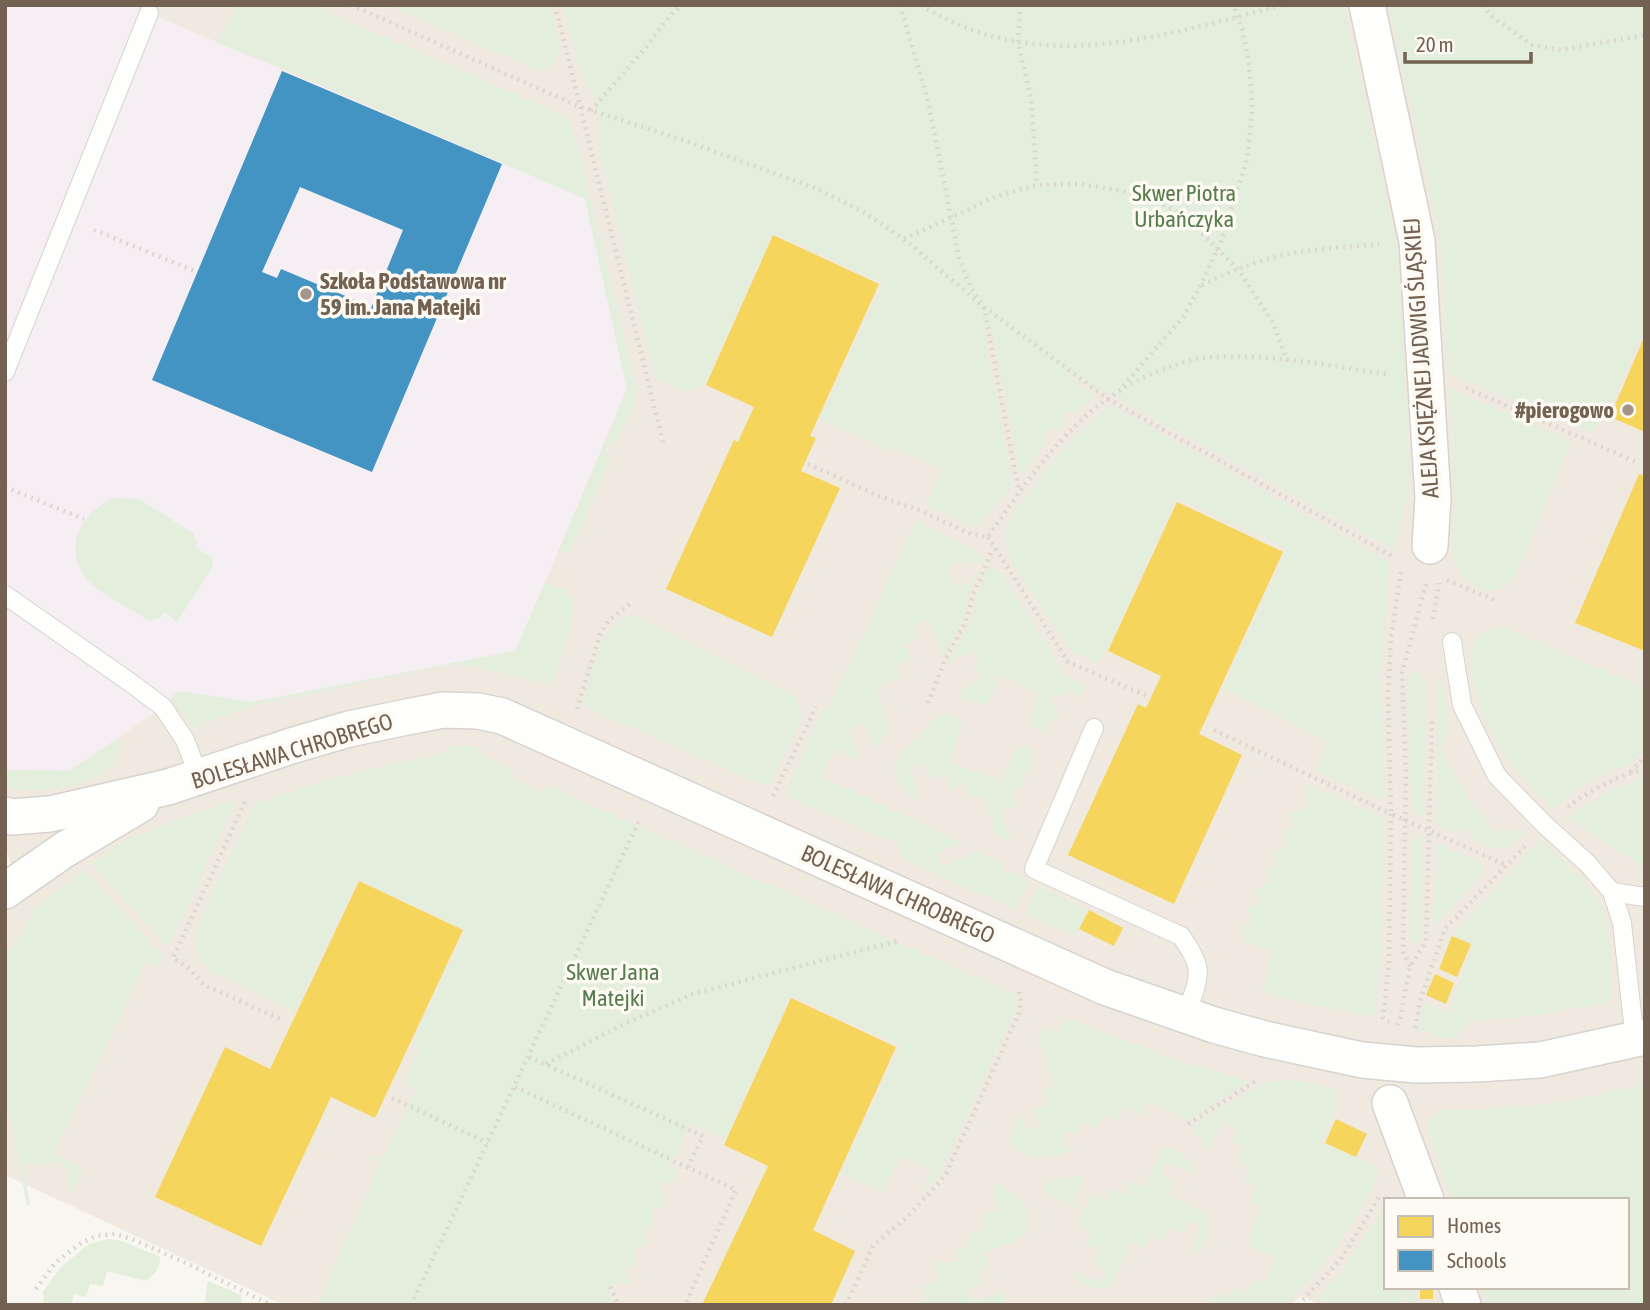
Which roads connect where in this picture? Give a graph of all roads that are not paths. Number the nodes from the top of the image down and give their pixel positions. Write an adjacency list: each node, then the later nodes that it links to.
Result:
1 (1367, 5): 4 (street, ALEJA KSIĘŻNEJ JADWIGI ŚLĄSKIEJ)
2 (149, 13): 3 (lane)
3 (5, 372)
4 (1430, 546)
5 (5, 595): 8 (lane)
6 (1452, 642): 11 (lane)
7 (1094, 728): 13 (lane)
8 (184, 782): 9 (street, BOLESŁAWA CHROBREGO); 10 (street, BOLESŁAWA CHROBREGO); 13 (street, BOLESŁAWA CHROBREGO)
9 (5, 815)
10 (5, 891)
11 (1612, 892): 12 (lane); 14 (lane)
12 (1645, 897)
13 (1186, 1016): 14 (street, BOLESŁAWA CHROBREGO)
14 (1640, 1039)
15 (1391, 1104): 16 (street)
16 (1425, 1198)

